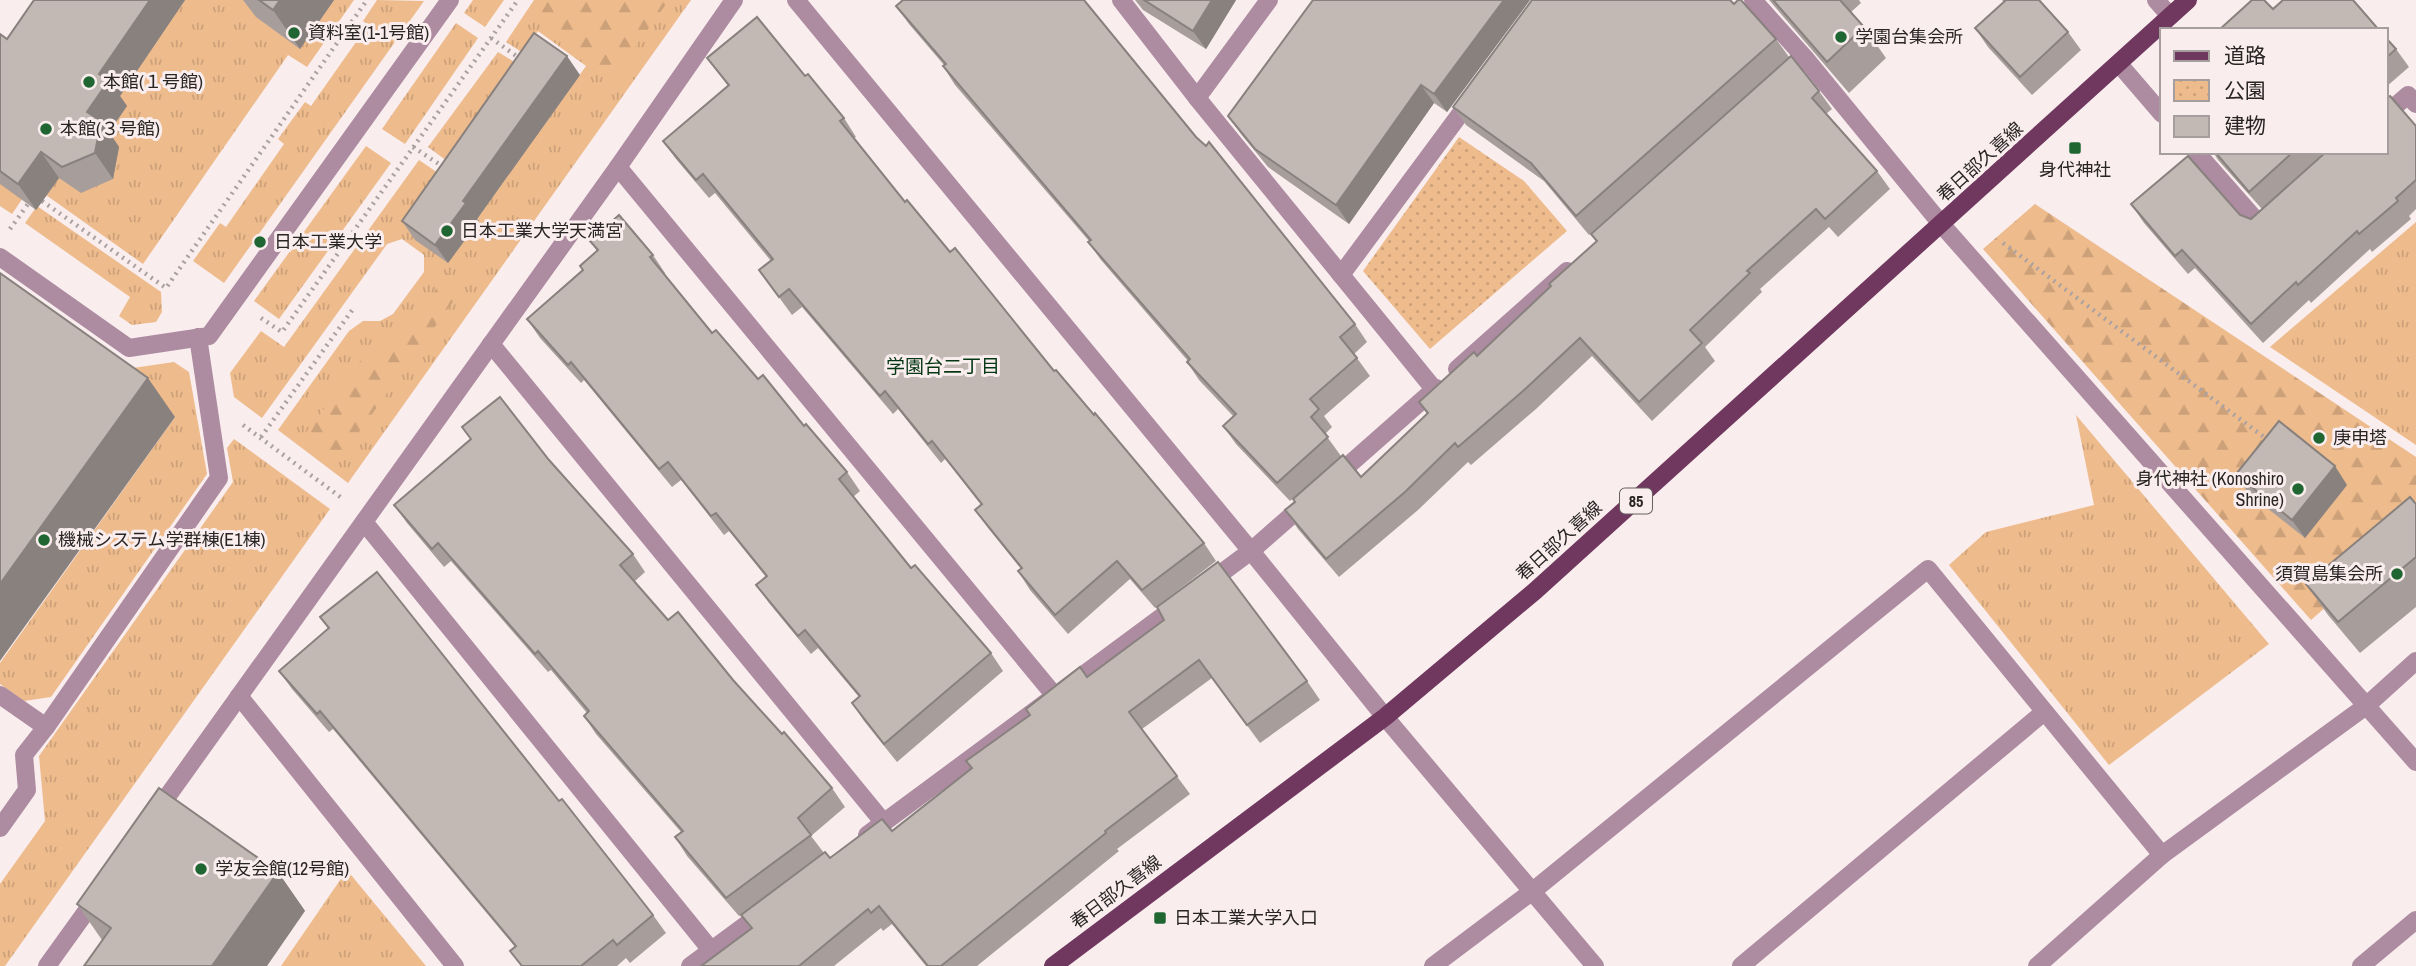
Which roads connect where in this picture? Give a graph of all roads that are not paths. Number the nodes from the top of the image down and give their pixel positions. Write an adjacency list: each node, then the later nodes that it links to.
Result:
1 (450, 0): 25 (street)
2 (734, 0): 19 (street)
3 (796, 0): 29 (street)
4 (1121, 0): 14 (street)
5 (1269, 0): 14 (street)
6 (1754, 0): 10 (street)
7 (2156, 0): 9 (street)
8 (2188, 0): 9 (main road, 春日部久喜線 / 85)
9 (2170, 16): 11 (main road, 春日部久喜線 / 85)
10 (1805, 58): 13 (street); 21 (street)
11 (2119, 64): 16 (street); 21 (main road, 春日部久喜線 / 85)
12 (1479, 88): 24 (street)
13 (1764, 95)
14 (1196, 98): 24 (street)
15 (2416, 104): 17 (street)
16 (2160, 112)
17 (2388, 112)
18 (2198, 154): 20 (street)
19 (618, 167): 26 (street); 33 (street)
20 (2282, 207)
21 (1942, 225): 34 (street); 36 (main road, 春日部久喜線 / 85)
22 (0, 257): 25 (street)
23 (1579, 261): 27 (street)
24 (1341, 275): 27 (street)
25 (198, 337): 37 (street)
26 (491, 344): 28 (street); 39 (street)
27 (1434, 389): 29 (street)
28 (364, 522): 32 (street); 48 (street)
29 (1251, 551): 33 (street); 36 (street)
30 (2416, 661): 34 (street)
31 (0, 695): 37 (street)
32 (239, 696): 41 (street); 50 (street)
33 (1055, 696): 39 (street)
34 (2366, 706): 38 (street); 43 (street)
35 (2044, 712): 43 (street); 45 (street); 55 (street)
36 (1385, 717): 45 (street); 52 (main road, 春日部久喜線 / 85)
37 (46, 727): 40 (street)
38 (2416, 762)
39 (884, 822): 42 (street)
40 (0, 828)
41 (143, 831)
42 (851, 846)
43 (2162, 855): 56 (street)
44 (111, 876): 49 (street)
45 (1534, 890): 53 (street); 54 (street)
46 (776, 902): 48 (street)
47 (2416, 920): 57 (street)
48 (711, 950): 51 (street)
49 (47, 966)
50 (455, 966)
51 (690, 966)
52 (1053, 966)
53 (1433, 966)
54 (1595, 966)
55 (1741, 966)
56 (2037, 966)
57 (2361, 966)

